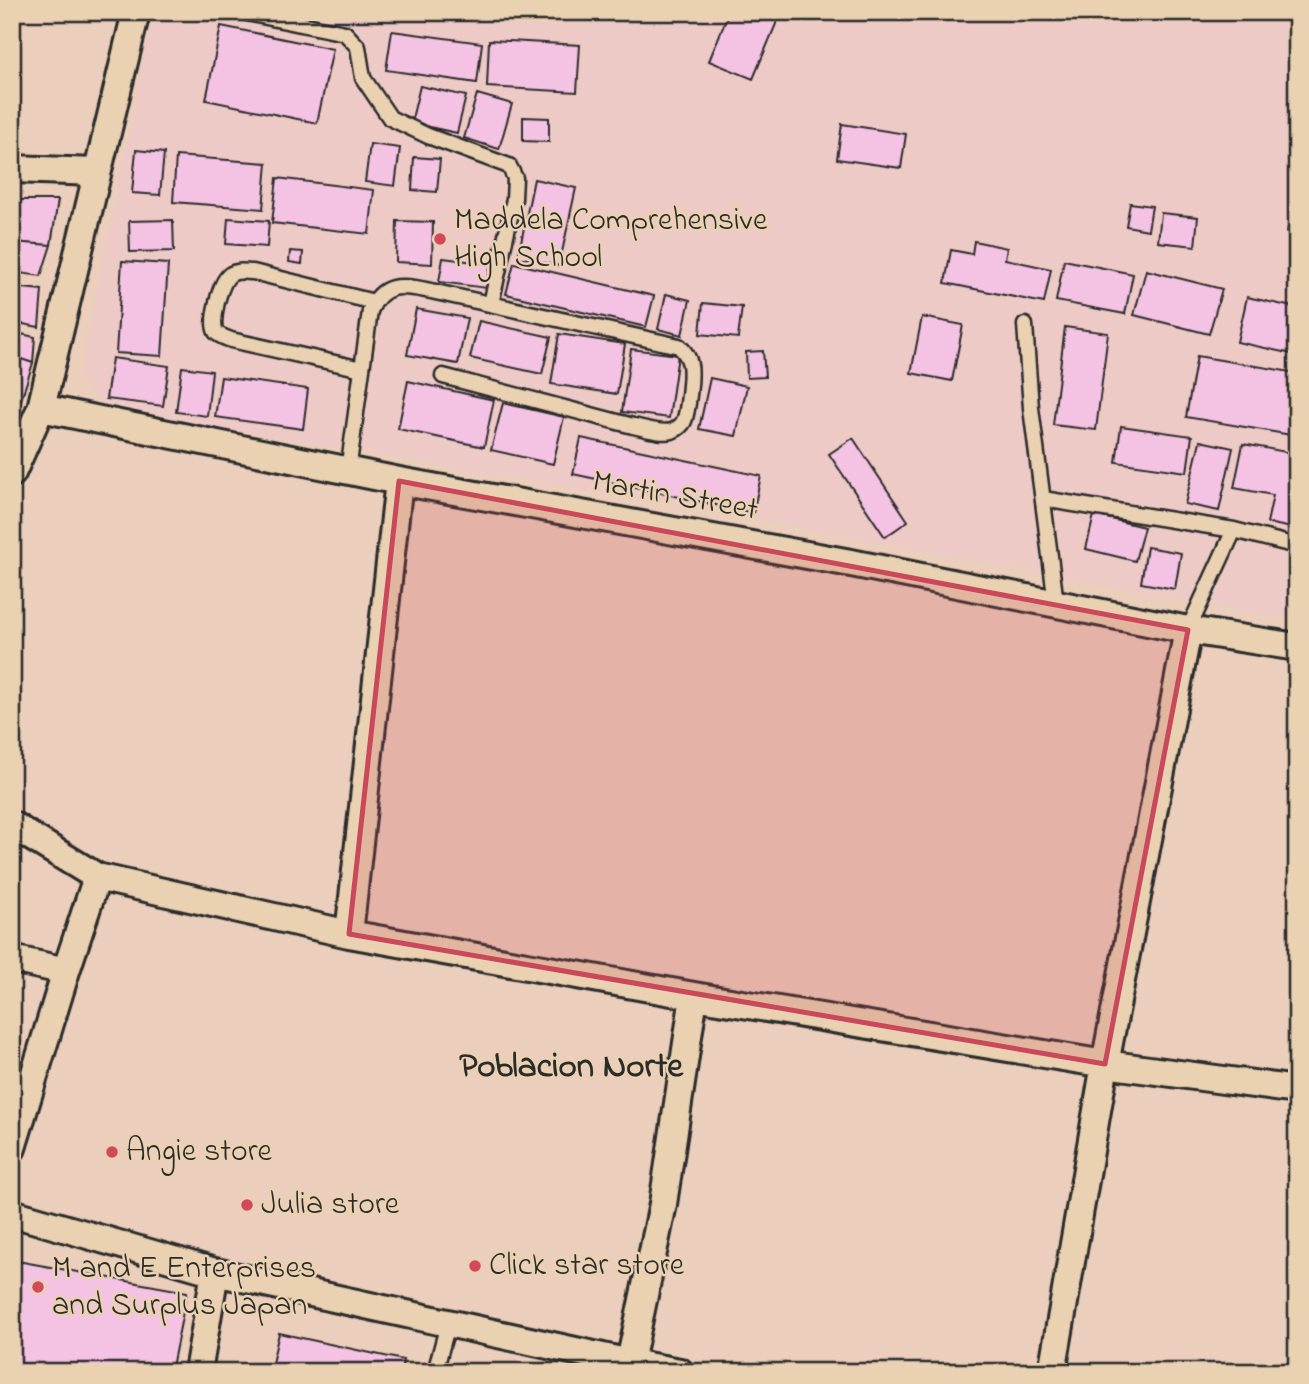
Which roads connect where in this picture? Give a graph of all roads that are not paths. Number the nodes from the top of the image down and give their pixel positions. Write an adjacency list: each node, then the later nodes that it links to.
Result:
1 (136, 12): 4 (street)
2 (242, 12): 6 (lane)
3 (12, 169): 4 (street)
4 (97, 172): 10 (street)
5 (374, 302): 6 (lane); 8 (lane); 8 (lane)
6 (491, 304): 9 (lane)
7 (1025, 325): 14 (lane)
8 (362, 369): 11 (lane)
9 (443, 376)
10 (41, 408): 11 (street, Martin Street); 12 (street)
11 (348, 471): 13 (street, Martin Street)
12 (12, 473)
13 (399, 481): 17 (street, Martin Street); 22 (street)
14 (1043, 499): 15 (lane); 17 (lane)
15 (1234, 530): 16 (lane); 18 (lane)
16 (1297, 546)
17 (1056, 603): 18 (street, Martin Street)
18 (1188, 631): 19 (street, Martin Street); 26 (street)
19 (1297, 648)
20 (12, 825): 21 (street)
21 (97, 877): 22 (street); 24 (street)
22 (349, 934): 25 (street)
23 (12, 958): 24 (street)
24 (66, 971): 28 (street)
25 (694, 996): 26 (street); 32 (street)
26 (1105, 1064): 27 (street); 36 (street)
27 (1297, 1090)
28 (12, 1148)
29 (12, 1213): 30 (street)
30 (215, 1272): 31 (street); 33 (street)
31 (448, 1324): 32 (street); 34 (lane)
32 (629, 1368): 35 (street)
33 (198, 1372)
34 (435, 1372)
35 (680, 1372)
36 (1052, 1372)

